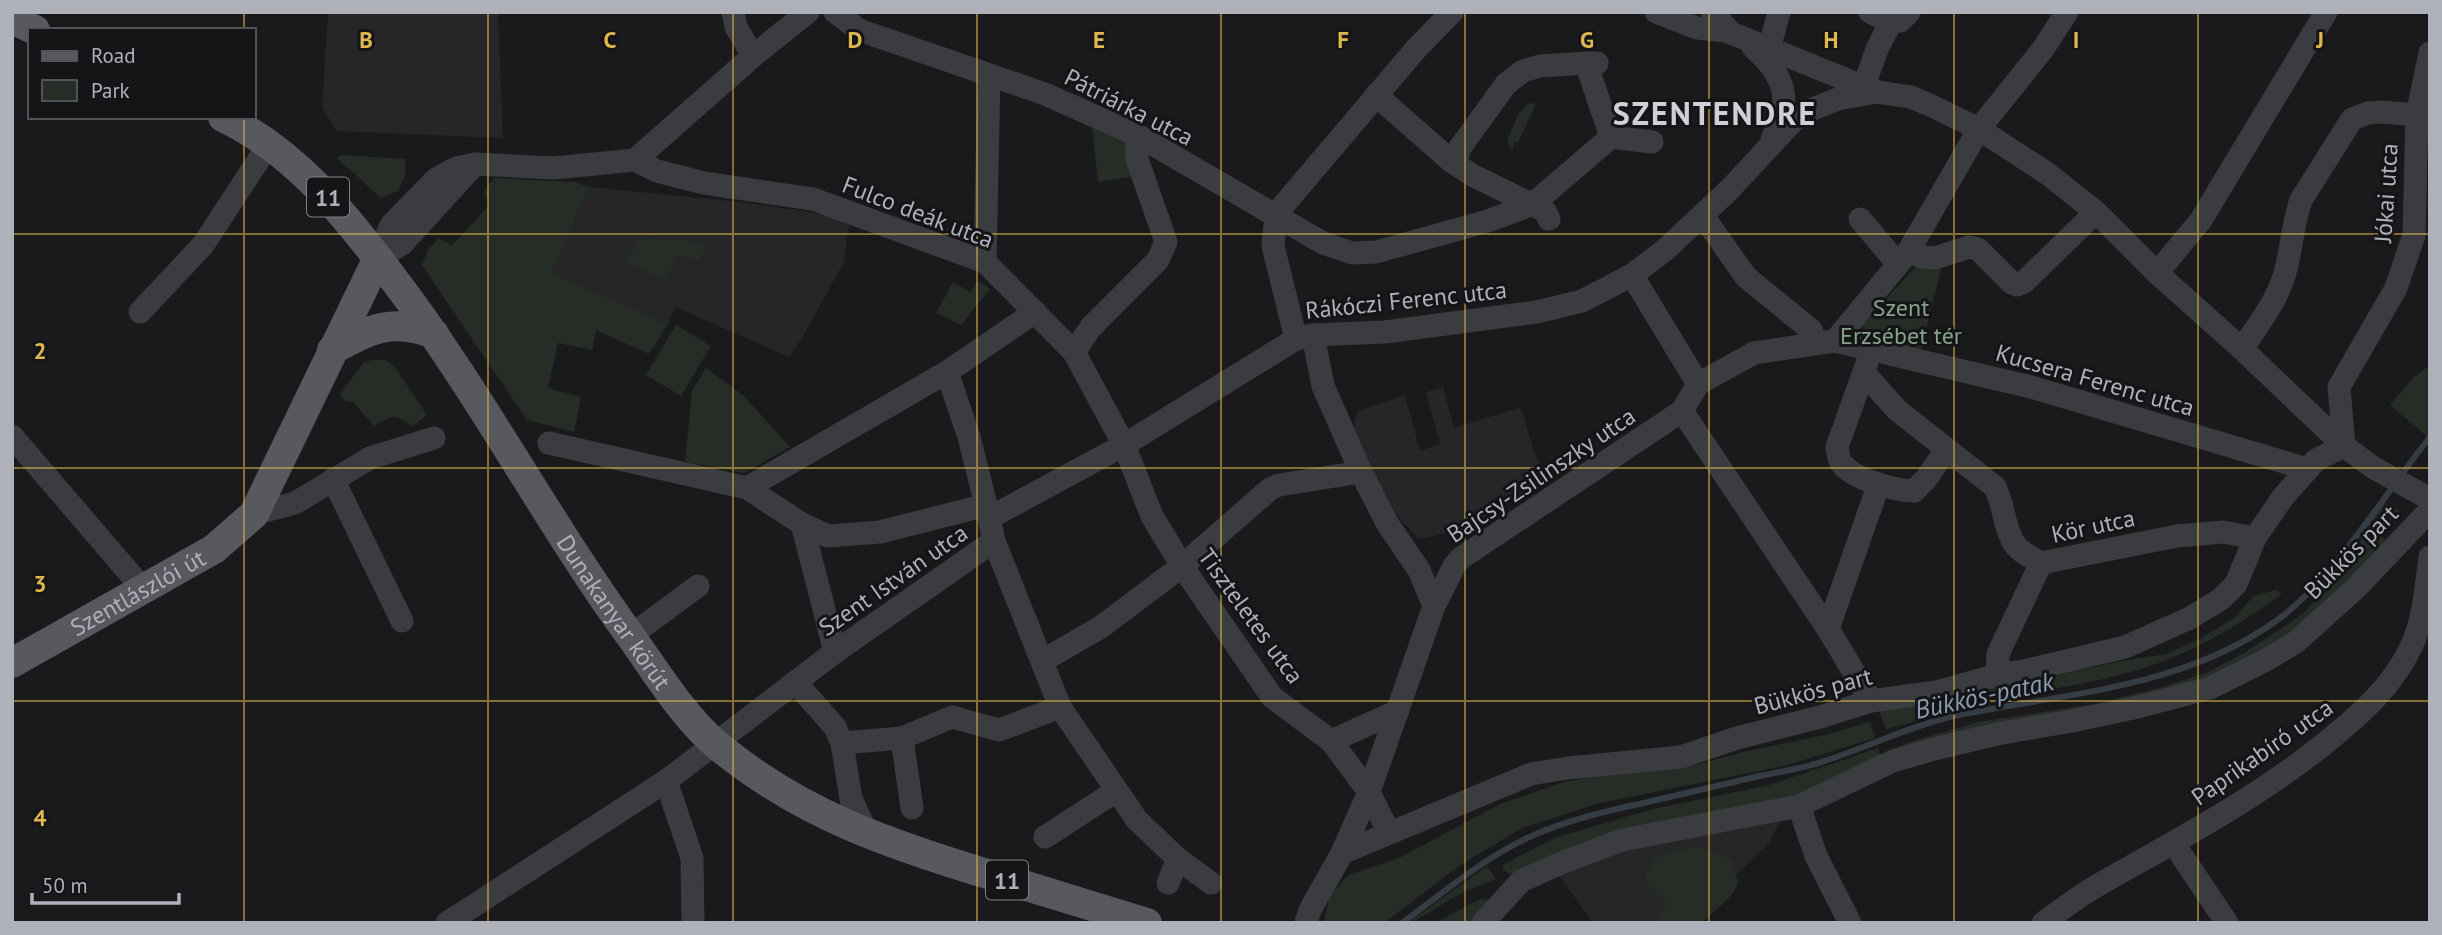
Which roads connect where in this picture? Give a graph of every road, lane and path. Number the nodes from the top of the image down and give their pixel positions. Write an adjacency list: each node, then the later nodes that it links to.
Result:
1 (733, 12): 16 (street)
2 (808, 12): 16 (street)
3 (835, 12): 17 (street, Pátriárka utca)
4 (1452, 12): 19 (street)
5 (1656, 12): 13 (street)
6 (1779, 12): 14 (street)
7 (1870, 12): 10 (street)
8 (2067, 12): 22 (street)
9 (2326, 12): 39 (street)
10 (1900, 17): 18 (street)
11 (12, 19): 12 (main road)
12 (31, 28)
13 (1728, 29): 14 (street)
14 (1771, 50): 18 (street); 27 (street)
15 (2430, 53): 20 (street, Jókai utca)
16 (753, 56): 28 (street)
17 (989, 75): 23 (street, Pátriárka utca); 38 (street)
18 (1868, 87): 22 (street); 27 (street, Rákóczi Ferenc utca)
19 (1376, 95): 29 (street); 32 (street)
20 (2417, 115): 35 (street, Jókai utca); 47 (street)
21 (226, 119): 26 (main road, Dunakanyar körút / 11)
22 (1979, 129): 31 (street); 37 (street)
23 (1137, 135): 32 (street, Pátriárka utca); 49 (street)
24 (1611, 137): 25 (street); 29 (street); 30 (street, Pátriárka utca)
25 (1652, 142)
26 (270, 144): 36 (main road, Dunakanyar körút / 11); 41 (street)
27 (1765, 151): 33 (street, Rákóczi Ferenc utca)
28 (635, 160): 36 (street); 38 (street, Fulco deák utca)
29 (1451, 160): 30 (street)
30 (1541, 211): 32 (street, Pátriárka utca)
31 (2095, 212): 37 (street); 39 (street)
32 (1276, 214): 44 (street)
33 (1703, 216): 40 (street, Rákóczi Ferenc utca); 45 (street)
34 (1860, 219): 37 (street)
35 (2422, 232): 58 (street, Jókai utca)
36 (378, 258): 43 (main road, Dunakanyar körút / 11); 48 (main road, Szentlászlói út)
37 (1903, 258): 45 (street)
38 (985, 262): 42 (street, Fulco deák utca)
39 (2157, 273): 47 (street)
40 (1632, 275): 44 (street, Rákóczi Ferenc utca); 52 (street)
41 (140, 312)
42 (1035, 312): 49 (street, Fulco deák utca); 50 (street)
43 (434, 334): 48 (main road); 79 (main road, Dunakanyar körút / 11)
44 (1305, 337): 57 (street, Rákóczi Ferenc utca); 61 (street)
45 (1826, 342): 46 (street, Kucsera Ferenc utca); 52 (street, Kucsera Ferenc utca)
46 (1871, 349): 51 (street); 60 (street, Kucsera Ferenc utca)
47 (2242, 349): 58 (street)
48 (332, 350): 67 (main road, Szentlászlói út)
49 (1074, 352): 57 (street, Fulco deák utca)
50 (947, 372): 64 (street); 66 (street)
51 (1864, 373): 59 (street, Kör utca); 63 (street)
52 (1698, 384): 53 (street)
53 (1682, 411): 76 (street, Bajcsy-Zsilinszky utca); 78 (street)
54 (12, 436): 75 (street)
55 (434, 438): 62 (street, Szentlászlói út)
56 (549, 443): 64 (street)
57 (1124, 445): 66 (street, Szent István utca); 73 (street, Tiszteletes utca)
58 (2344, 446): 60 (street, Bükkös part); 65 (street)
59 (1946, 450): 63 (street); 72 (street, Kör utca)
60 (2307, 469): 69 (street, Bükkös part)
61 (1361, 472): 73 (street); 76 (street)
62 (333, 479): 67 (street, Szentlászlói út); 77 (street)
63 (1878, 486): 78 (street)
64 (747, 488): 68 (street)
65 (2427, 501): 95 (street, Bükkös part)
66 (987, 512): 68 (street); 70 (street, Szent István utca)
67 (254, 514): 75 (main road, Szentlászlói út)
68 (802, 524): 80 (street)
69 (2255, 538): 72 (street, Kör utca); 83 (street, Bükkös part)
70 (994, 541): 80 (street, Szent István utca); 81 (street)
71 (2430, 557): 100 (street, Paprikabíró utca)
72 (2042, 563): 83 (street)
73 (1182, 566): 81 (street); 89 (street, Tiszteletes utca)
74 (698, 586): 79 (street)
75 (144, 590): 82 (main road, Szentlászlói út)
76 (1434, 607): 87 (street, Bajcsy-Zsilinszky utca)
77 (401, 621)
78 (1828, 629): 85 (street)
79 (629, 636): 91 (main road, Dunakanyar körút / 11)
80 (835, 652): 84 (street, Szent István utca)
81 (1042, 661): 86 (street)
82 (12, 663)
83 (1997, 675): 85 (street, Bükkös part)
84 (795, 682): 90 (street); 91 (street, Szent István utca)
85 (1871, 701): 97 (street, Bükkös part)
86 (1060, 707): 88 (street); 93 (street)
87 (1398, 711): 89 (street); 94 (street, Bajcsy-Zsilinszky utca)
88 (902, 738): 90 (street); 96 (street)
89 (1331, 741): 94 (street, Tiszteletes utca)
90 (842, 743): 98 (street)
91 (715, 744): 92 (street, Szent István utca); 98 (main road, Dunakanyar körút / 11)
92 (666, 781): 105 (street, Szent István utca); 106 (street)
93 (1116, 791): 99 (street); 102 (street)
94 (1369, 792): 97 (street, Tiszteletes utca); 101 (street, Bajcsy-Zsilinszky utca)
95 (1799, 806): 109 (street, Bükkös part); 110 (street)
96 (912, 808)
97 (1389, 833): 101 (street, Bükkös part)
98 (868, 835): 107 (main road, Dunakanyar körút / 11)
99 (1045, 837)
100 (2174, 844): 111 (street, Paprikabíró utca); 112 (street)
101 (1342, 853): 108 (street)
102 (1178, 859): 103 (street); 104 (street)
103 (1168, 883)
104 (1210, 883)
105 (447, 923)
106 (694, 923)
107 (1147, 923)
108 (1306, 923)
109 (1483, 923)
110 (1850, 923)
111 (2043, 923)
112 (2227, 923)

